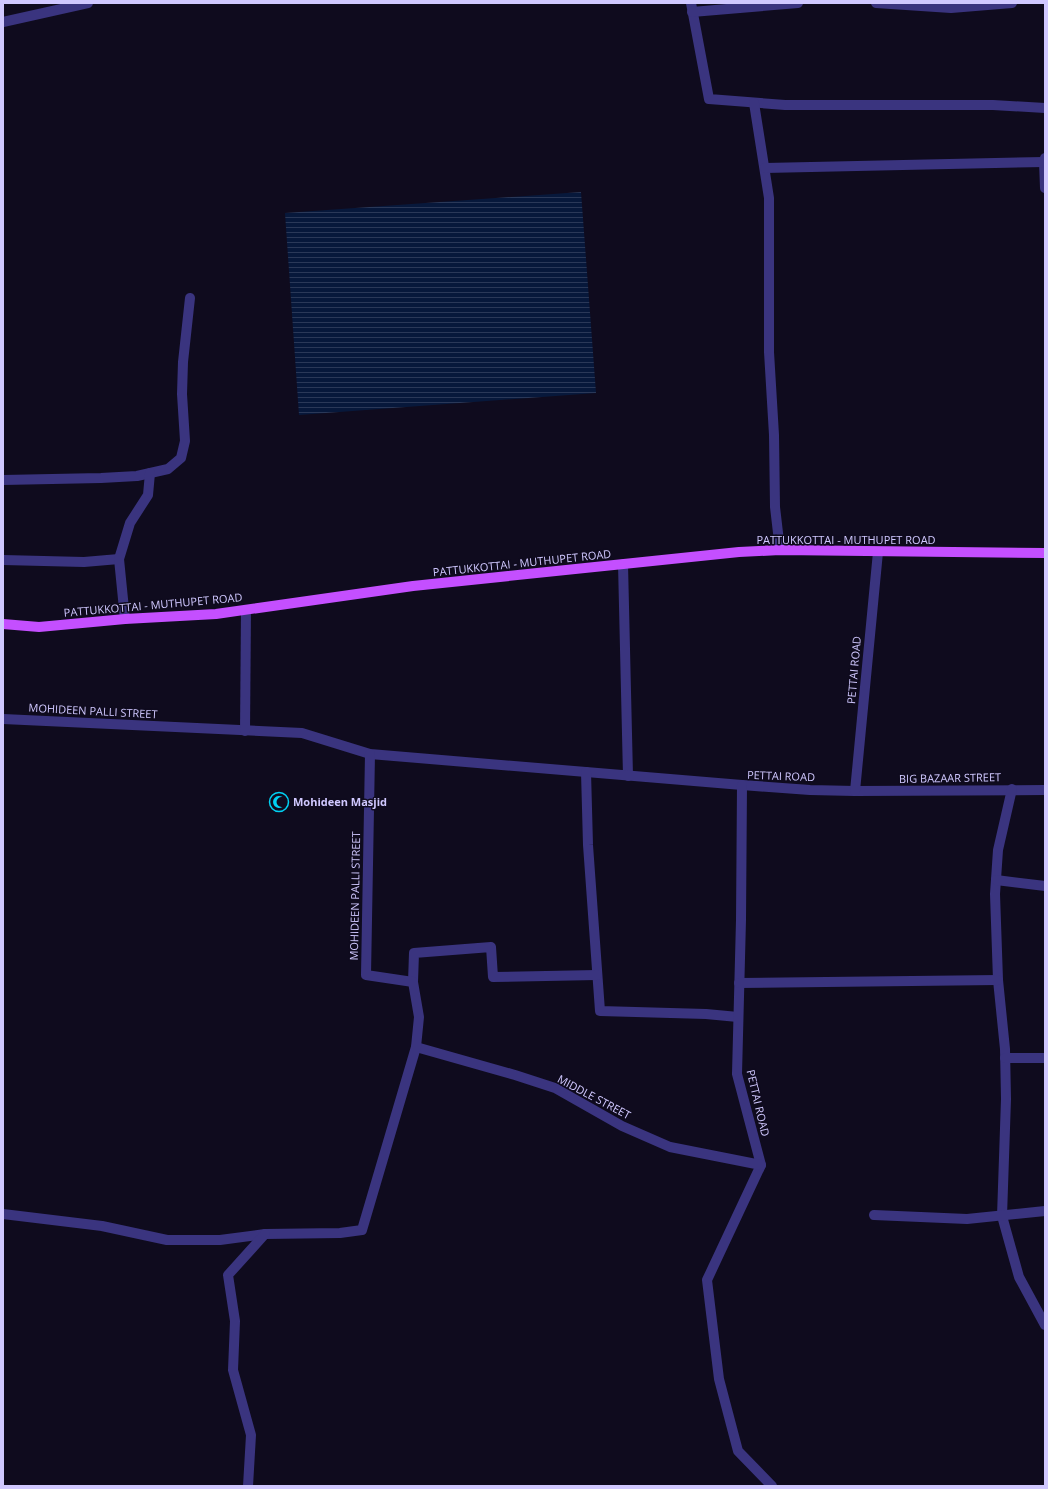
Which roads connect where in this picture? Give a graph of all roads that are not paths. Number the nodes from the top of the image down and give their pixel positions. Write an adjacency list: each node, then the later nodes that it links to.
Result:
1 (88, 3): 6 (street)
2 (798, 3): 5 (street)
3 (876, 3): 4 (street)
4 (1012, 3)
5 (691, 7): 7 (street)
6 (3, 22)
7 (754, 103): 8 (street); 10 (street)
8 (1045, 108)
9 (1044, 160): 10 (street); 11 (street)
10 (765, 168): 15 (street)
11 (1045, 188)
12 (190, 298): 13 (street)
13 (150, 473): 14 (street); 19 (street)
14 (3, 480)
15 (780, 550): 16 (main road, PATTUKKOTTAI - MUTHUPET ROAD); 20 (main road, PATTUKKOTTAI - MUTHUPET ROAD)
16 (878, 552): 17 (main road, PATTUKKOTTAI - MUTHUPET ROAD); 32 (street, PETTAI ROAD)
17 (1045, 553)
18 (3, 560): 19 (street)
19 (119, 560): 22 (street)
20 (623, 564): 21 (main road, PATTUKKOTTAI - MUTHUPET ROAD); 28 (street)
21 (246, 610): 22 (main road, PATTUKKOTTAI - MUTHUPET ROAD); 25 (street)
22 (125, 619): 23 (main road, PATTUKKOTTAI - MUTHUPET ROAD)
23 (3, 624)
24 (3, 719): 25 (street, MOHIDEEN PALLI STREET)
25 (245, 731): 26 (street, MOHIDEEN PALLI STREET)
26 (370, 754): 27 (street, MOHIDEEN PALLI STREET); 37 (street, MOHIDEEN PALLI STREET)
27 (586, 772): 28 (street, MOHIDEEN PALLI STREET); 35 (street)
28 (628, 776): 29 (street, MOHIDEEN PALLI STREET)
29 (742, 785): 32 (street, PETTAI ROAD); 38 (street, PETTAI ROAD)
30 (1012, 789): 31 (street, BIG BAZAAR STREET); 32 (street, BIG BAZAAR STREET); 33 (street)
31 (1045, 790)
32 (855, 791)
33 (996, 880): 34 (street); 36 (street)
34 (1045, 886)
35 (597, 975): 37 (street); 39 (street)
36 (998, 980): 38 (street); 41 (street)
37 (413, 982): 40 (street)
38 (740, 982): 39 (street, PETTAI ROAD)
39 (738, 1017): 43 (street, PETTAI ROAD)
40 (416, 1047): 43 (street, MIDDLE STREET); 48 (street)
41 (1005, 1058): 42 (street); 47 (street)
42 (1045, 1058)
43 (761, 1165): 51 (street)
44 (1045, 1211): 47 (street)
45 (3, 1214): 48 (street)
46 (874, 1215): 47 (street)
47 (1002, 1216): 49 (street)
48 (265, 1234): 50 (street)
49 (1045, 1325)
50 (248, 1486)
51 (772, 1486)

